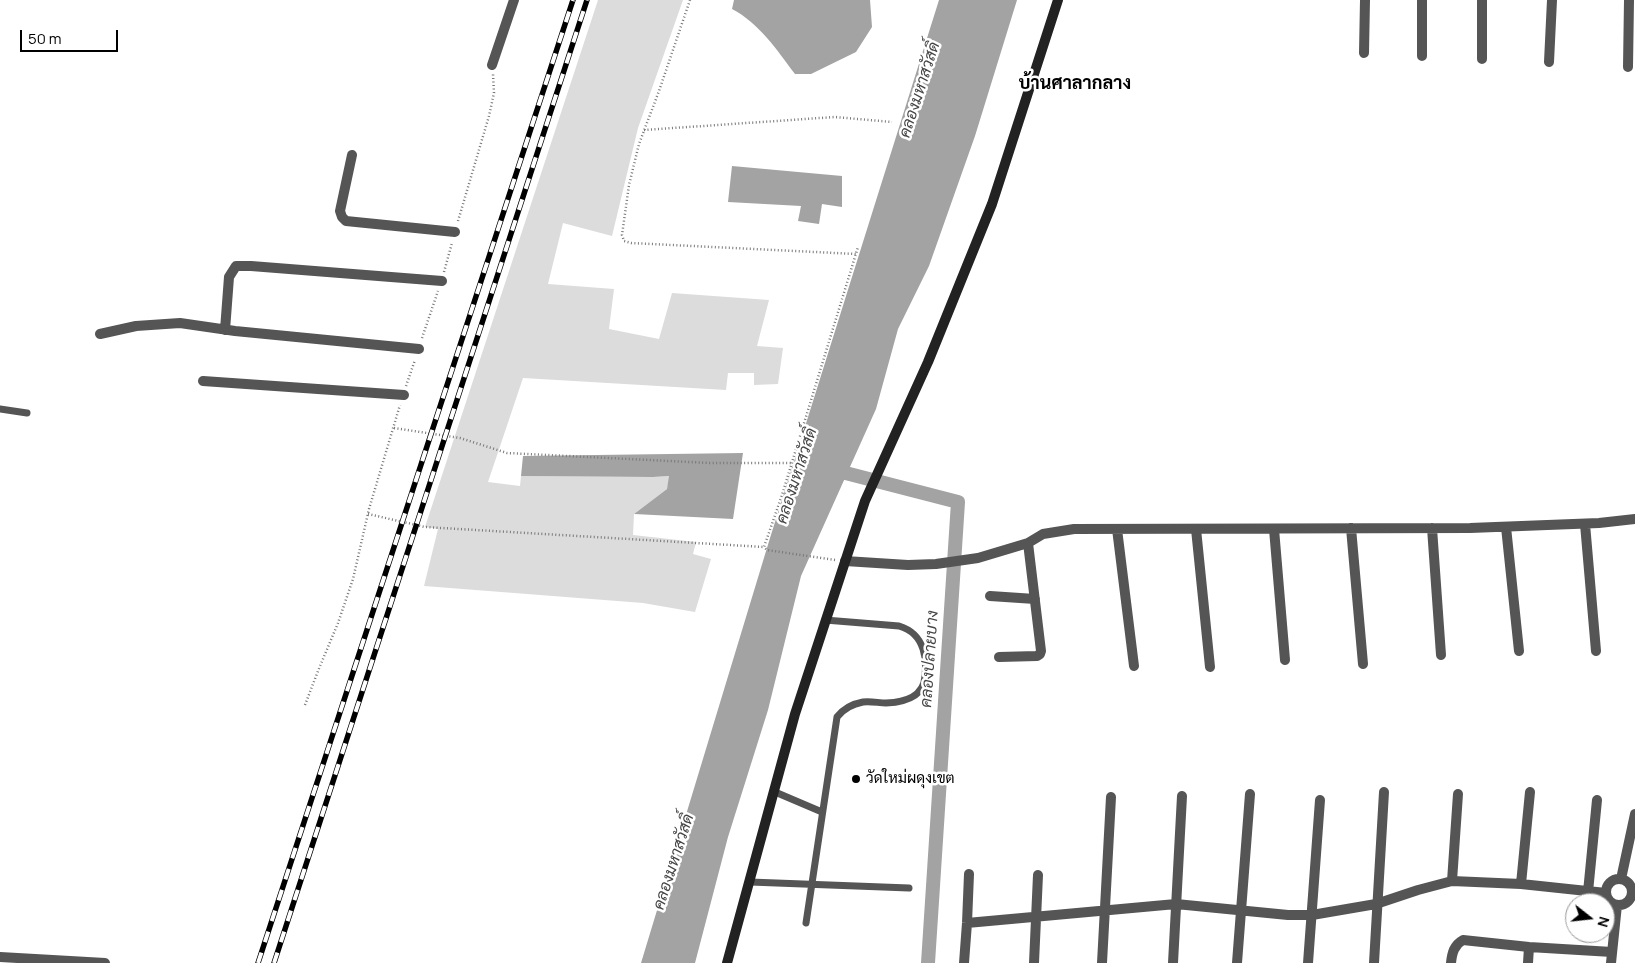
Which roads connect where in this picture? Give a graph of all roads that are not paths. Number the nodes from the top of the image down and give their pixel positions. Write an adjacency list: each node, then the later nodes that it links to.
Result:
1 (514, 0): 12 (street)
2 (1058, 0): 33 (street)
3 (1365, 0): 8 (street)
4 (1422, 0): 9 (street)
5 (1482, 0): 10 (street)
6 (1552, 0): 11 (street)
7 (1629, 0): 13 (street)
8 (1364, 53)
9 (1422, 56)
10 (1482, 59)
11 (1549, 62)
12 (492, 65)
13 (1628, 67)
14 (352, 155): 15 (street)
15 (455, 232)
16 (442, 281): 17 (street)
17 (224, 330): 18 (street); 19 (street)
18 (100, 334)
19 (419, 348)
20 (203, 381): 21 (street)
21 (404, 395)
22 (0, 409): 23 (lane)
23 (27, 413)
24 (1635, 519): 25 (street)
25 (1584, 524): 26 (street); 38 (street)
26 (1506, 527): 28 (street); 37 (street)
27 (1351, 528): 28 (street); 31 (street); 42 (street)
28 (1432, 528): 39 (street)
29 (1117, 529): 30 (street); 32 (street); 43 (street)
30 (1196, 529): 31 (street); 44 (street)
31 (1274, 529): 41 (street)
32 (1028, 544): 33 (street); 35 (street)
33 (845, 561): 36 (street)
34 (990, 596): 35 (street)
35 (1035, 599): 40 (street)
36 (825, 620): 45 (street); 54 (lane)
37 (1519, 651)
38 (1596, 651)
39 (1441, 654)
40 (999, 657)
41 (1285, 660)
42 (1363, 664)
43 (1134, 666)
44 (1210, 667)
45 (774, 792): 54 (lane); 60 (street)
46 (1384, 792): 68 (street)
47 (1530, 792): 62 (street)
48 (1250, 794): 71 (street)
49 (1458, 794): 59 (street)
50 (1182, 796): 67 (street)
51 (1111, 797): 70 (street)
52 (1320, 800): 72 (street)
53 (1597, 800): 64 (street)
54 (822, 812): 61 (lane)
55 (1635, 814): 58 (street)
56 (968, 874): 75 (street)
57 (1038, 875): 73 (street)
58 (1621, 879): 65 (street); 66 (street)
59 (1452, 881): 62 (street); 68 (street)
60 (750, 882): 61 (lane); 81 (street)
61 (812, 883): 63 (lane); 74 (lane)
62 (1520, 884): 64 (street)
63 (909, 888)
64 (1588, 892): 65 (street)
65 (1606, 893)
66 (1634, 893): 69 (street)
67 (1176, 904): 70 (street); 71 (street); 85 (street)
68 (1376, 904): 72 (street); 88 (street)
69 (1617, 905): 77 (street)
70 (1105, 910): 73 (street); 84 (street)
71 (1240, 910): 72 (street); 86 (street)
72 (1312, 915): 87 (street)
73 (1036, 916): 75 (street); 83 (street)
74 (806, 923)
75 (967, 923): 82 (street)
76 (1529, 947): 77 (street); 89 (street); 90 (street)
77 (1612, 952): 91 (street)
78 (6, 959): 79 (street)
79 (88, 962): 80 (street)
80 (105, 963)
81 (727, 963)
82 (964, 963)
83 (1034, 963)
84 (1102, 963)
85 (1173, 963)
86 (1237, 963)
87 (1308, 963)
88 (1374, 963)
89 (1451, 963)
90 (1528, 963)
91 (1611, 963)

